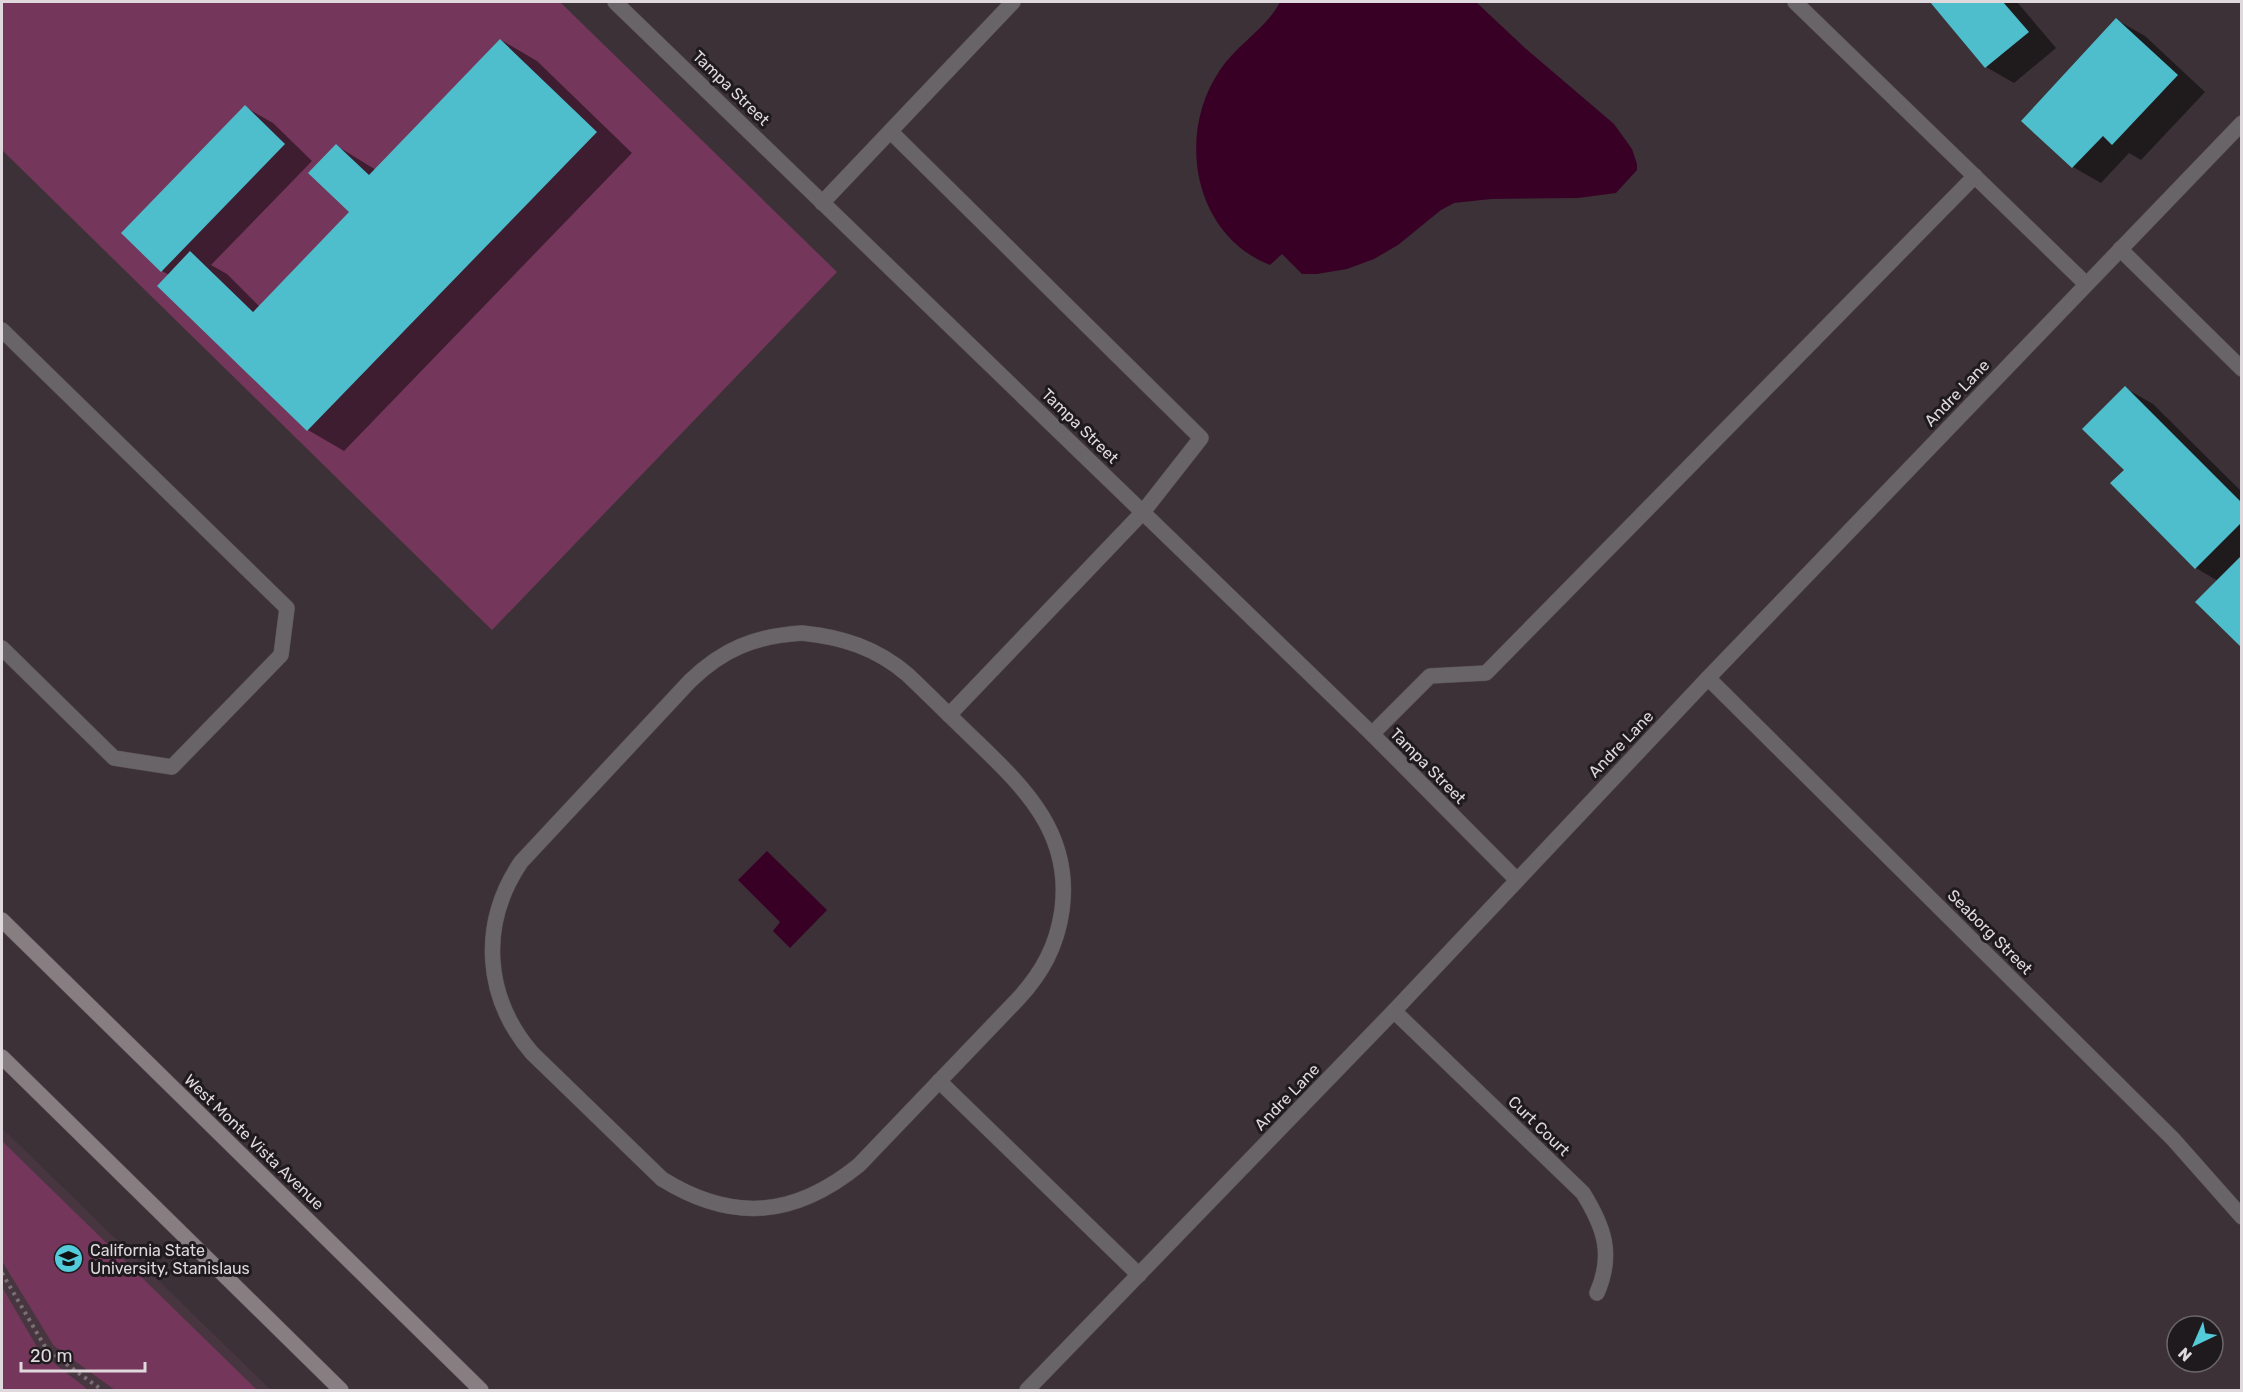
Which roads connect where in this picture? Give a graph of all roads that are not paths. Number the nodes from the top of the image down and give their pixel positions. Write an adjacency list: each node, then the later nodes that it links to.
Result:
1 (615, 2): 7 (street, Tampa Street)
2 (1013, 2): 5 (street)
3 (1795, 2): 6 (street)
4 (2241, 123): 8 (street, Andre Lane)
5 (891, 132): 7 (street); 12 (street)
6 (1975, 176): 9 (street); 16 (street)
7 (822, 203): 12 (street, Tampa Street)
8 (2120, 249): 9 (street, Andre Lane); 11 (street)
9 (2086, 284): 14 (street, Andre Lane)
10 (2, 330): 13 (street)
11 (2241, 369)
12 (1143, 512): 15 (street); 16 (street, Tampa Street)
13 (2, 648)
14 (1708, 678): 17 (street, Andre Lane); 22 (street, Seaborg Street)
15 (949, 715): 21 (street); 21 (street)
16 (1372, 734): 17 (street, Tampa Street)
17 (1516, 880): 19 (street, Andre Lane)
18 (2, 920): 26 (main road, West Monte Vista Avenue)
19 (1394, 1011): 23 (street, Andre Lane); 24 (street, Curt Court)
20 (2, 1058): 25 (main road)
21 (939, 1081): 23 (street)
22 (2241, 1218)
23 (1139, 1275): 27 (street, Andre Lane)
24 (1597, 1293)
25 (341, 1390)
26 (481, 1390)
27 (1027, 1390)

